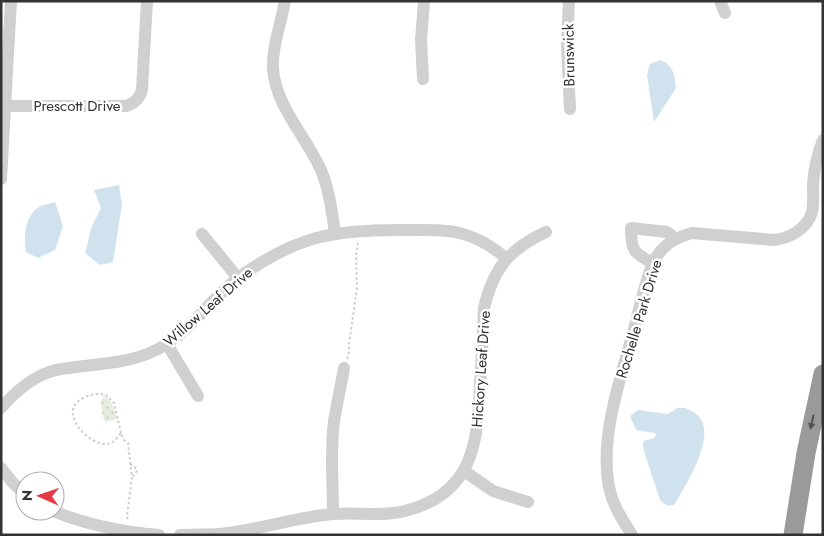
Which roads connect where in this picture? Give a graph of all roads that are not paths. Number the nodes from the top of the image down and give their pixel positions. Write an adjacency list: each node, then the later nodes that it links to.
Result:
1 (11, 1): 7 (street)
2 (147, 1): 7 (street, Prescott Drive)
3 (286, 1): 12 (street)
4 (424, 1): 6 (street)
5 (569, 1): 8 (street, Brunswick)
6 (423, 79)
7 (5, 106): 10 (street)
8 (570, 109)
9 (823, 140): 14 (street)
10 (1, 179)
11 (546, 232): 15 (street, Hickory Leaf Drive)
12 (335, 233): 15 (street, Willow Leaf Drive); 17 (street, Willow Leaf Drive)
13 (202, 234): 17 (street)
14 (676, 238): 16 (street, Rochelle Park Drive); 16 (street)
15 (506, 258): 24 (street, Hickory Leaf Drive)
16 (653, 263): 31 (street, Rochelle Park Drive)
17 (238, 278): 18 (street, Willow Leaf Drive)
18 (167, 344): 21 (street); 22 (street, Willow Leaf Drive)
19 (344, 368): 27 (street)
20 (823, 374): 32 (highway, one-way to 32)
21 (198, 396)
22 (2, 405)
23 (1, 468): 25 (street)
24 (464, 471): 26 (street); 27 (street, Hickory Leaf Drive)
25 (15, 485)
26 (528, 502)
27 (333, 514): 30 (street, Hickory Leaf Drive)
28 (65, 515): 29 (street)
29 (159, 535)
30 (180, 535)
31 (632, 535)
32 (793, 535)

